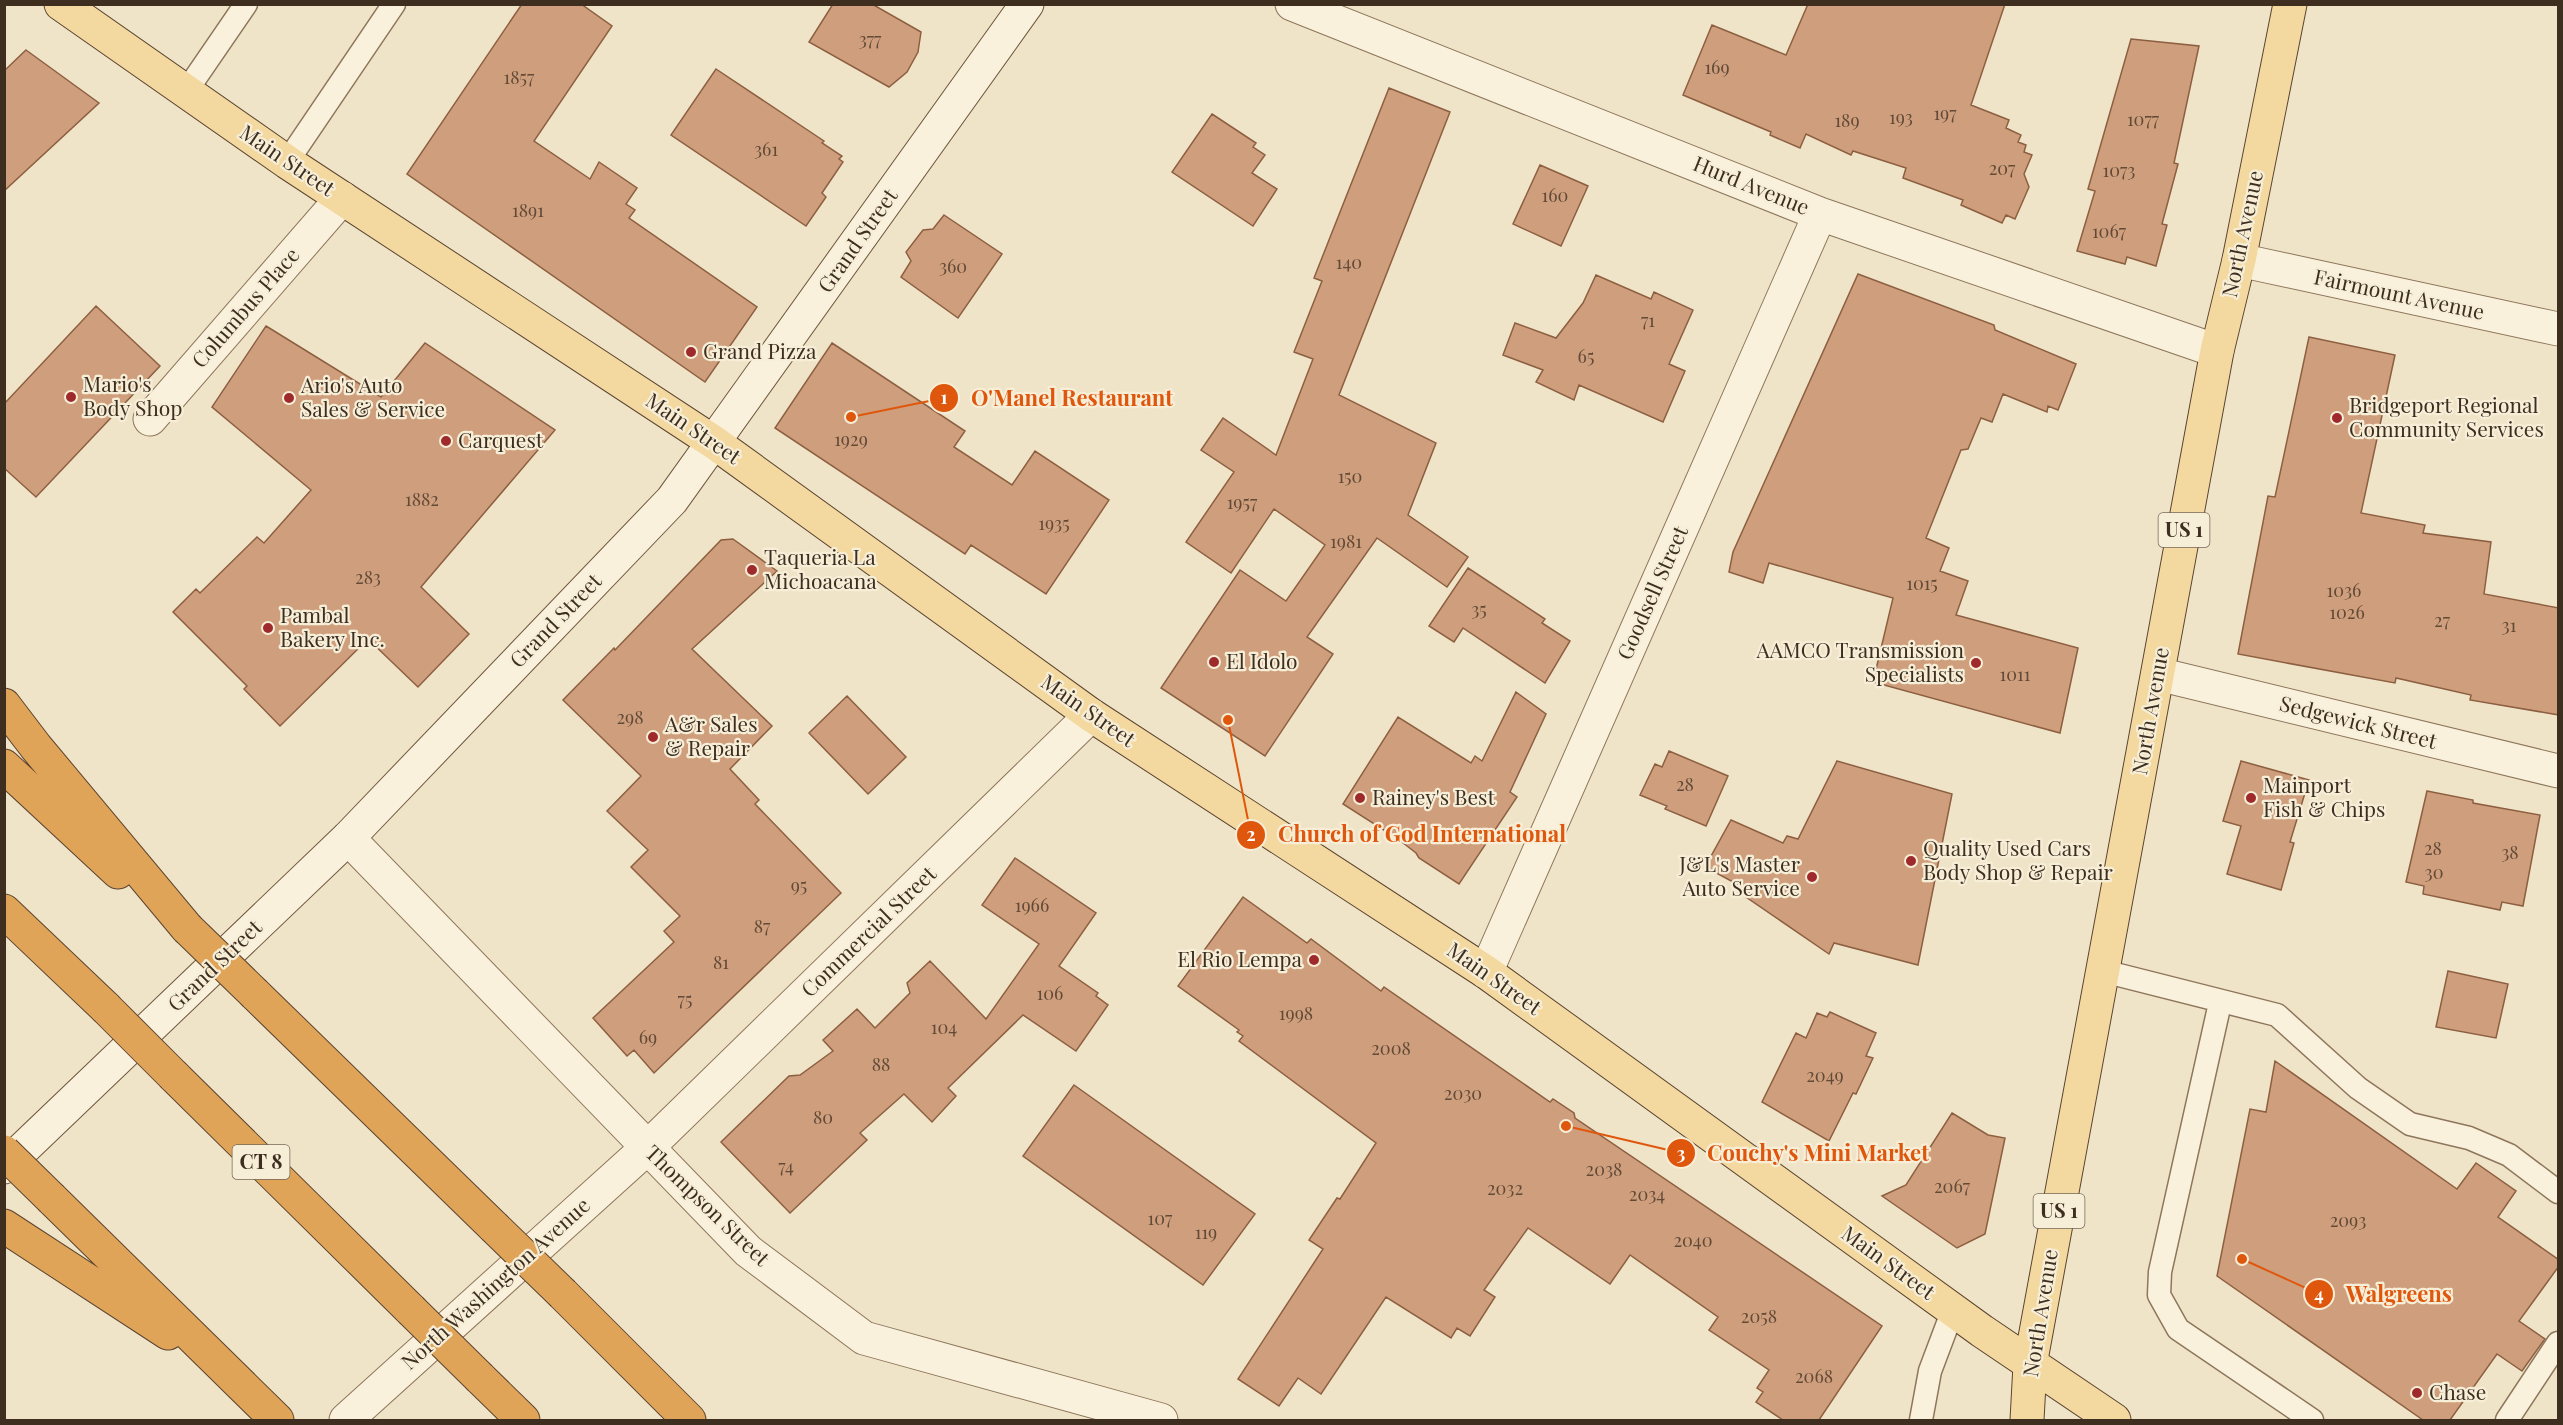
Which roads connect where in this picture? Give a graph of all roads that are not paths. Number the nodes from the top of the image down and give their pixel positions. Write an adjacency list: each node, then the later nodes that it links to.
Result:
1 (61, 4): 7 (main road, Main Street)
2 (246, 4): 7 (lane)
3 (394, 4): 8 (lane)
4 (1027, 4): 15 (street, Grand Street)
5 (1292, 4): 10 (street, Hurd Avenue)
6 (2290, 4): 11 (main road, North Avenue / US 1)
7 (185, 93): 8 (main road, Main Street)
8 (287, 162): 9 (main road, Main Street)
9 (342, 198): 14 (street, Columbus Place); 15 (main road, Main Street)
10 (1820, 214): 13 (street, Hurd Avenue); 25 (street, Goodsell Street)
11 (2239, 260): 12 (street, Fairmount Avenue); 13 (main road, North Avenue / US 1)
12 (2559, 329)
13 (2217, 351): 16 (main road, North Avenue / US 1)
14 (150, 419)
15 (715, 442): 18 (main road, Main Street); 21 (street, Grand Street)
16 (2158, 674): 20 (street, Sedgewick Street); 24 (main road, North Avenue / US 1)
17 (4, 705): 23 (highway)
18 (1091, 715): 25 (main road, Main Street); 27 (street, Commercial Street)
19 (4, 766): 23 (highway)
20 (2559, 771)
21 (348, 838): 27 (street, Thompson Street); 29 (street, Grand Street)
22 (4, 911): 38 (highway, CT 8, bridge)
23 (187, 928): 39 (highway, bridge)
24 (2103, 971): 26 (lane); 34 (main road, North Avenue / US 1)
25 (1486, 972): 32 (main road, Main Street)
26 (2220, 1003): 30 (lane); 44 (lane)
27 (647, 1148): 37 (street, North Washington Avenue); 40 (street, Thompson Street)
28 (4, 1152): 35 (highway, bridge)
29 (4, 1167)
30 (2559, 1192)
31 (8, 1229): 35 (highway)
32 (1953, 1310): 34 (main road, Main Street); 41 (lane)
33 (2559, 1342): 45 (lane)
34 (2030, 1365): 42 (main road, North Avenue / US 1); 43 (main road, Main Street)
35 (225, 1370): 36 (highway)
36 (277, 1420)
37 (346, 1420)
38 (524, 1420)
39 (689, 1420)
40 (1161, 1420)
41 (1921, 1420)
42 (2026, 1420)
43 (2114, 1420)
44 (2312, 1420)
45 (2507, 1420)

